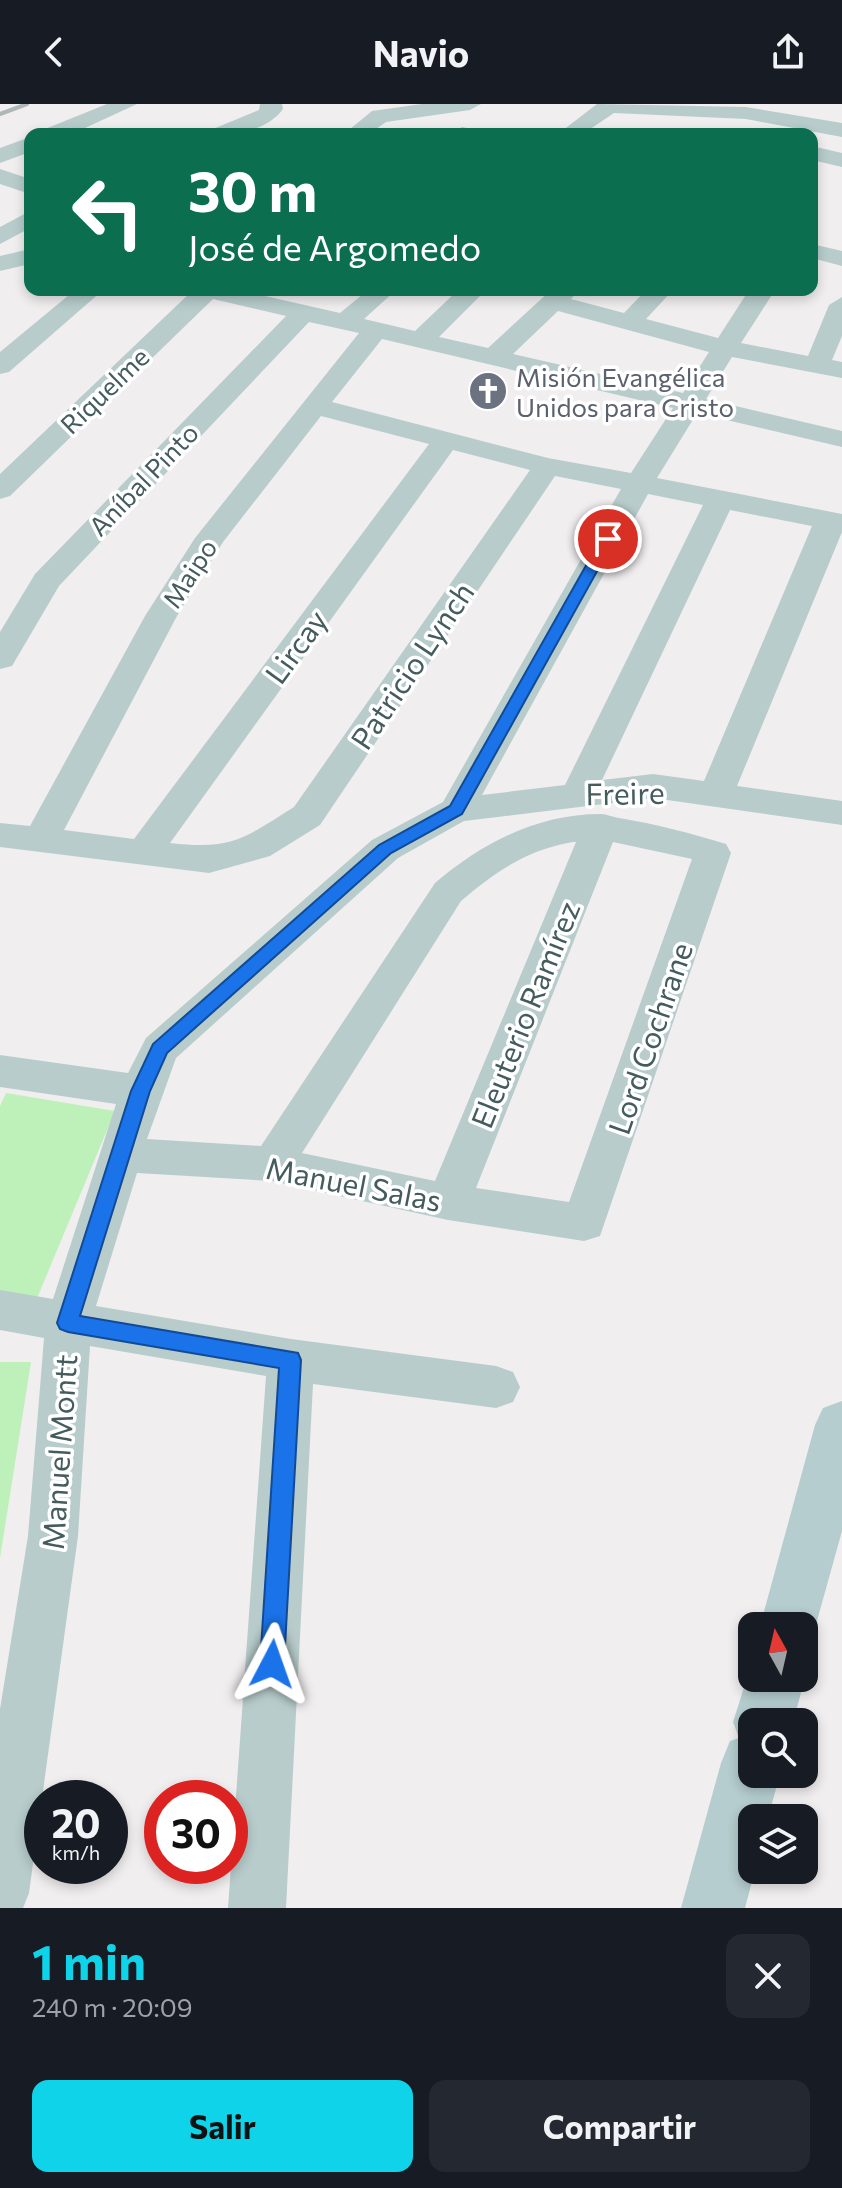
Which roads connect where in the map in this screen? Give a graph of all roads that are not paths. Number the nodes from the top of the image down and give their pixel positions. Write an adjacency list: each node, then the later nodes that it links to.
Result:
1 (126, 104): 5 (street)
2 (271, 104): 6 (street)
3 (470, 104): 4 (street)
4 (374, 110): 7 (street); 8 (street)
5 (68, 128)
6 (236, 128)
7 (360, 128)
8 (441, 128)
9 (577, 128): 11 (street)
10 (646, 128): 11 (street)
11 (735, 128)
12 (818, 130): 13 (street)
13 (842, 130)
14 (24, 146): 16 (street)
15 (818, 154): 17 (street)
16 (0, 156)
17 (842, 160)
18 (0, 176): 19 (street)
19 (24, 185)
20 (24, 222): 21 (street)
21 (0, 237)
22 (818, 253): 24 (street)
23 (24, 258): 25 (street)
24 (842, 259)
25 (0, 264)
26 (83, 296): 42 (street)
27 (202, 296): 50 (street, Riquelme)
28 (263, 296): 35 (street)
29 (376, 296): 36 (street)
30 (467, 296): 39 (street)
31 (560, 296): 37 (street); 41 (street)
32 (654, 296): 37 (street)
33 (758, 296): 40 (street)
34 (842, 305): 43 (street)
35 (303, 313): 36 (street); 53 (street, Aníbal Pinto)
36 (345, 322): 38 (street)
37 (629, 322): 40 (street)
38 (376, 329): 39 (street); 45 (street, Maipo)
39 (421, 340): 41 (street)
40 (725, 348): 43 (street); 44 (street)
41 (494, 357): 44 (street)
42 (0, 366)
43 (830, 367)
44 (688, 403): 46 (street); 49 (street)
45 (315, 406): 47 (street); 60 (street, Maipo)
46 (842, 439)
47 (446, 440): 48 (street); 61 (street, Lircay)
48 (547, 466): 49 (street); 61 (street, Patricio Lynch)
49 (638, 485): 51 (street); 56 (street)
50 (0, 490)
51 (720, 500): 52 (street); 54 (street)
52 (835, 522): 55 (street)
53 (0, 659)
54 (579, 792): 55 (street, Freire); 56 (street, Freire)
55 (715, 797): 57 (street, Freire)
56 (456, 810): 63 (street, Manuel Montt)
57 (842, 813)
58 (601, 826): 65 (street); 66 (street, Eleuterio Ramírez); 67 (street, Lord Cochrane)
59 (0, 835): 60 (street)
60 (40, 841): 61 (street)
61 (144, 852)
62 (0, 1071): 63 (street)
63 (141, 1091): 64 (street, Manuel Montt)
64 (123, 1155): 65 (street, Manuel Salas); 69 (street, Manuel Montt)
65 (272, 1164): 66 (street, Manuel Salas)
66 (448, 1202): 67 (street, Manuel Salas)
67 (584, 1223)
68 (0, 1310): 69 (street)
69 (68, 1323): 70 (street); 76 (street, Manuel Montt)
70 (291, 1360): 71 (street); 77 (street)
71 (496, 1387)
72 (842, 1425): 73 (street)
73 (832, 1500): 74 (street)
74 (794, 1612)
75 (745, 1788): 78 (street)
76 (0, 1893)
77 (257, 1908)
78 (713, 1908)

